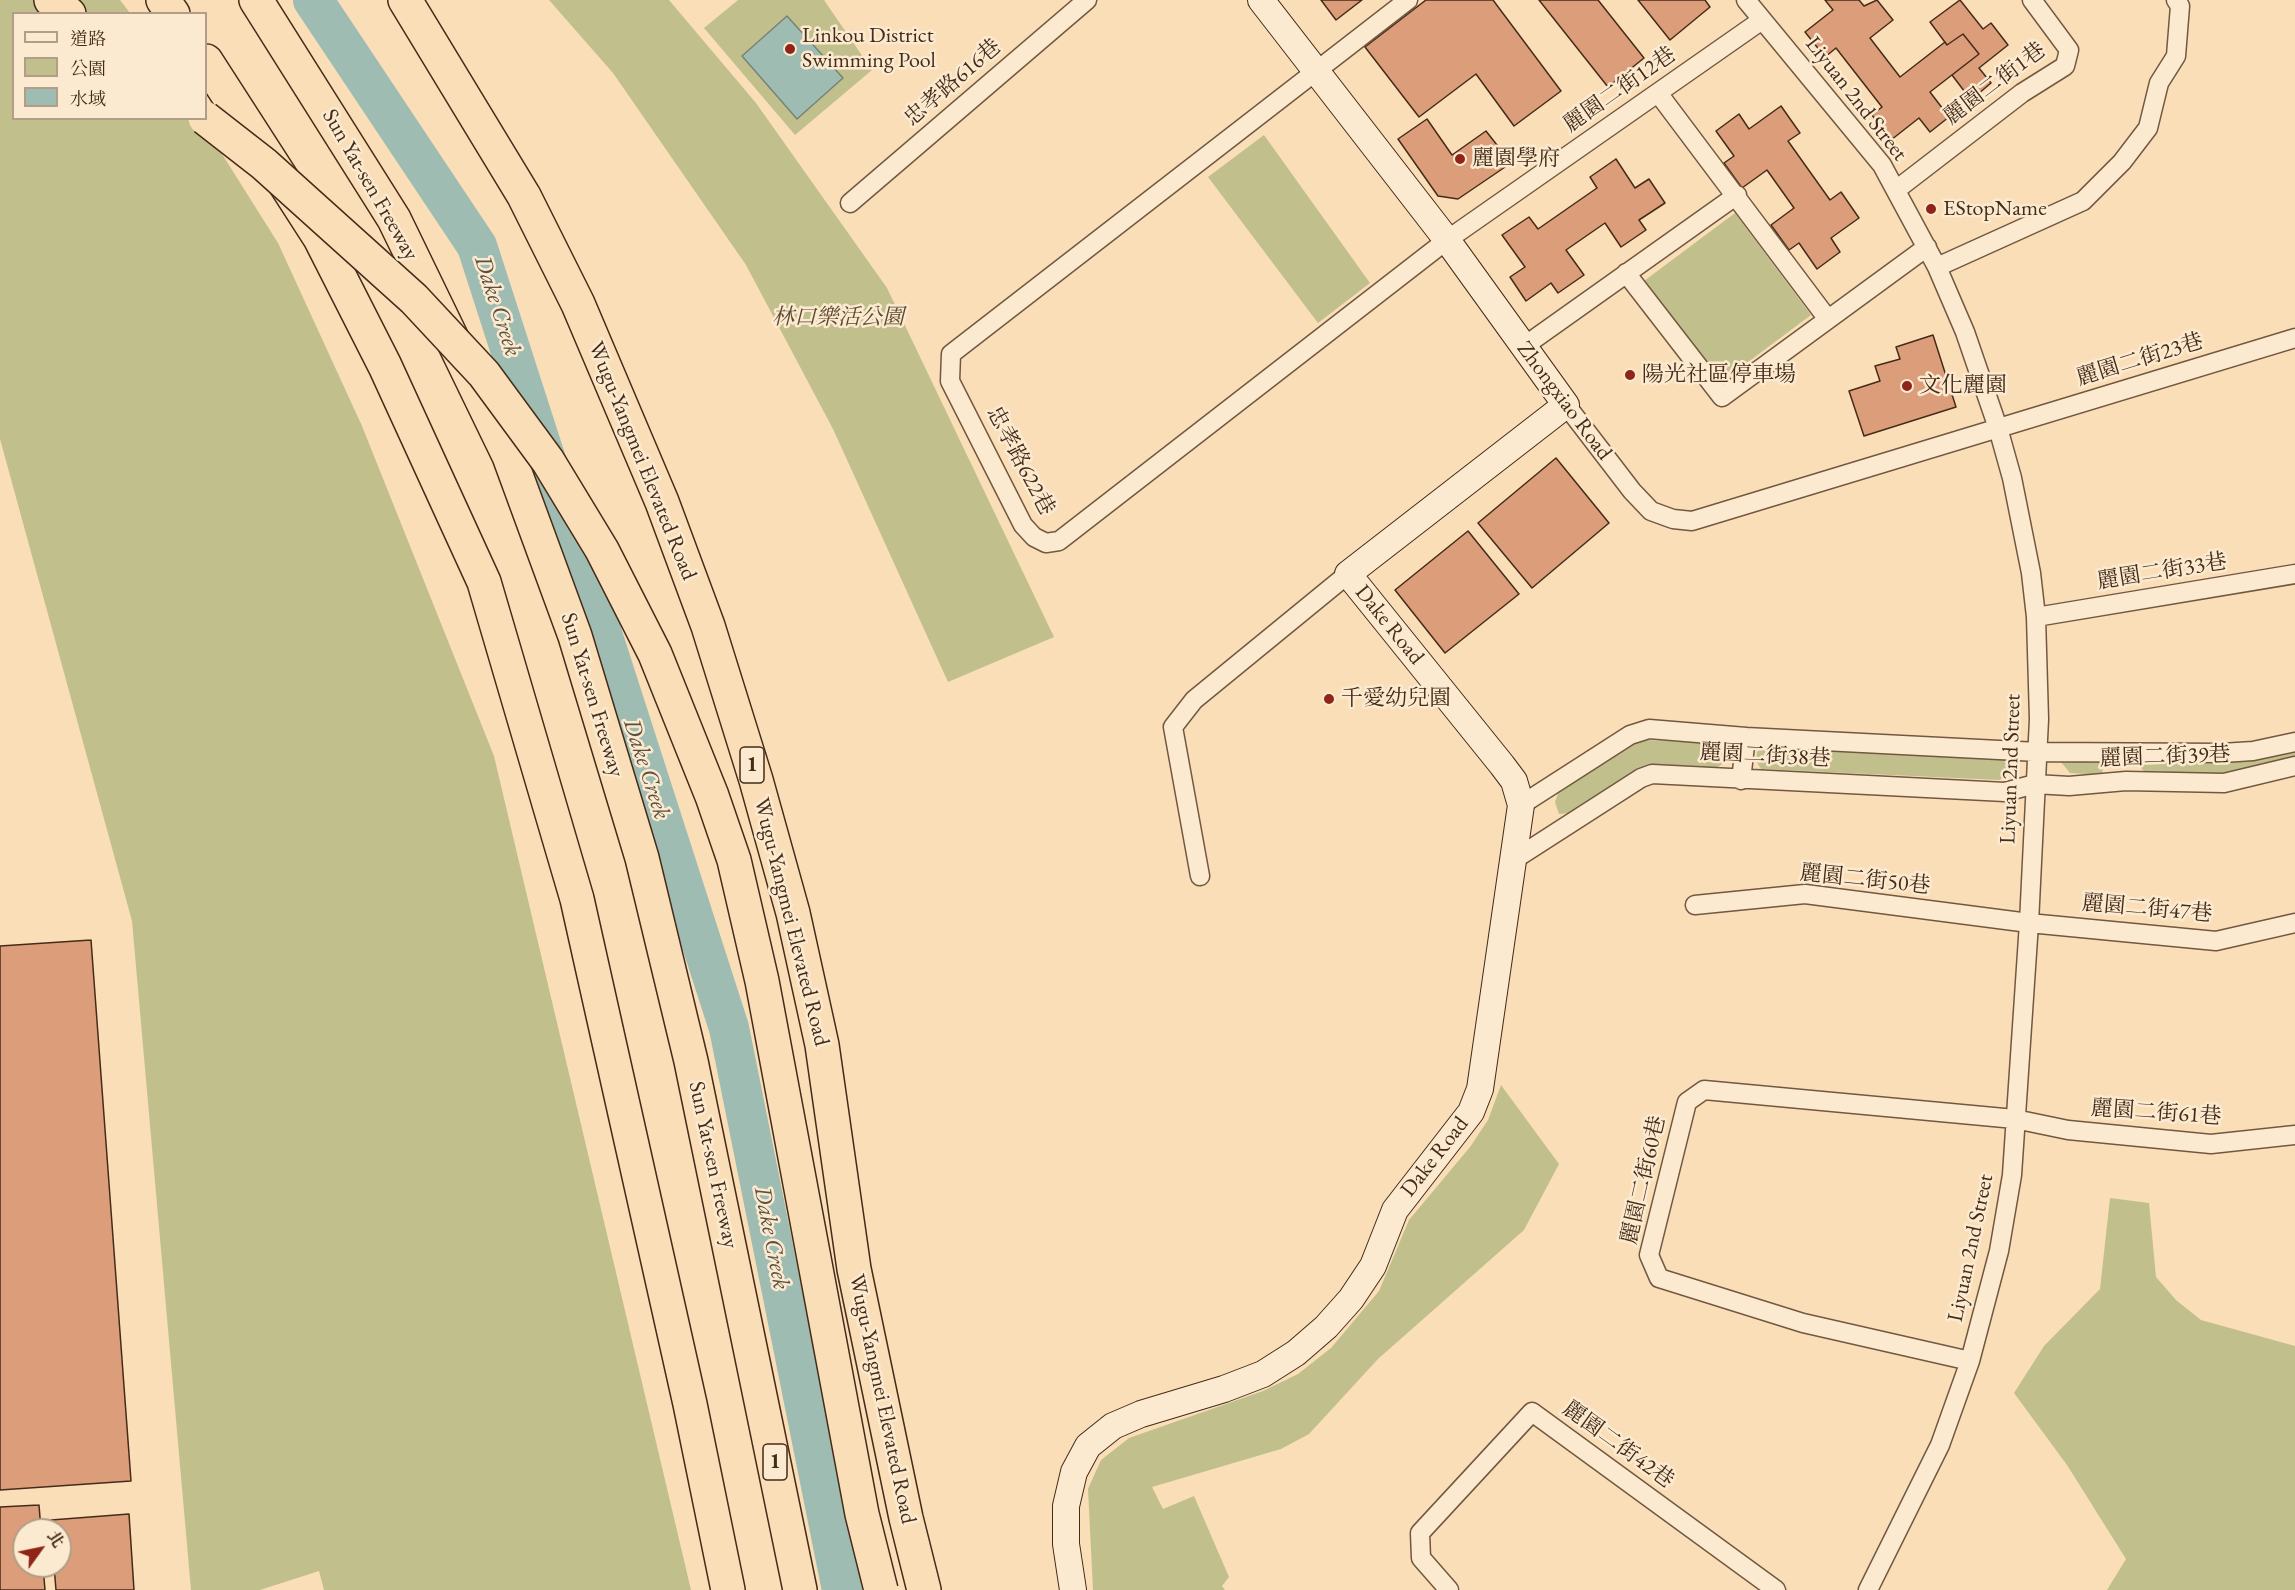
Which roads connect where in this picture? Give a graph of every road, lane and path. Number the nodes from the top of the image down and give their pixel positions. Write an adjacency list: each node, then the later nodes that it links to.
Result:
1 (51, 0): 10 (highway)
2 (256, 0): 49 (highway, Sun Yat-sen Freeway / 1)
3 (405, 0): 51 (highway, Wugu-Yangmei Elevated Road / 1)
4 (1087, 0): 18 (street, 忠孝路616巷)
5 (1261, 0): 13 (street, Zhongxiao Road)
6 (1408, 0): 13 (street)
7 (1746, 0): 11 (street, Liyuan 2nd Street)
8 (2032, 0): 16 (street, 麗園二街1巷)
9 (2176, 0): 21 (street)
10 (66, 12)
11 (1762, 20): 14 (street, 麗園二街12巷); 16 (street, Liyuan 2nd Street)
12 (207, 63): 48 (highway)
13 (1316, 74): 19 (street, Zhongxiao Road); 19 (street, 忠孝路622巷)
14 (1659, 93): 17 (street); 19 (street, 麗園二街12巷)
15 (207, 120): 50 (highway, Wugu-Yangmei Elevated Road / 1, bridge)
16 (1896, 190): 20 (street, Liyuan 2nd Street)
17 (1737, 195): 22 (street); 23 (street)
18 (850, 203)
19 (1447, 240): 25 (street, Zhongxiao Road)
20 (1927, 247): 21 (street, Liyuan 2nd Street); 23 (street)
21 (1937, 267): 27 (street, Liyuan 2nd Street)
22 (1626, 273): 23 (street); 25 (street)
23 (1827, 318)
24 (2295, 338): 27 (street, 麗園二街23巷)
25 (1523, 347): 26 (street, Zhongxiao Road)
26 (1566, 405): 27 (street, Zhongxiao Road); 28 (street)
27 (1998, 428): 30 (street, Liyuan 2nd Street)
28 (1348, 574): 39 (street, Dake Road); 41 (street)
29 (2295, 574): 30 (street, 麗園二街33巷)
30 (2036, 617): 33 (street, Liyuan 2nd Street)
31 (1746, 737): 33 (street, 麗園二街38巷); 36 (street); 39 (street, 麗園二街38巷)
32 (2295, 741): 34 (street, 麗園二街39巷)
33 (2038, 752): 34 (street, 麗園二街39巷); 38 (street, Liyuan 2nd Street)
34 (2126, 752): 37 (street)
35 (2295, 766): 37 (street, 麗園二街39巷)
36 (1741, 780): 38 (street, 麗園二街38巷); 40 (street, 麗園二街38巷)
37 (2126, 781): 38 (street, 麗園二街39巷)
38 (2035, 784): 43 (street, Liyuan 2nd Street)
39 (1521, 805): 40 (street, Dake Road)
40 (1515, 859): 52 (street, Dake Road)
41 (1200, 876)
42 (1695, 905): 43 (street, 麗園二街50巷)
43 (2029, 923): 44 (street, 麗園二街47巷); 45 (street, Liyuan 2nd Street)
44 (2295, 923)
45 (2015, 1119): 46 (street, 麗園二街61巷); 47 (street, Liyuan 2nd Street); 47 (street, 麗園二街60巷)
46 (2295, 1135)
47 (1970, 1361): 55 (street, Liyuan 2nd Street)
48 (728, 1590)
49 (800, 1590)
50 (881, 1590)
51 (924, 1590)
52 (1073, 1590)
53 (1449, 1590): 54 (street, 麗園二街42巷)
54 (1776, 1590)
55 (1868, 1590)

